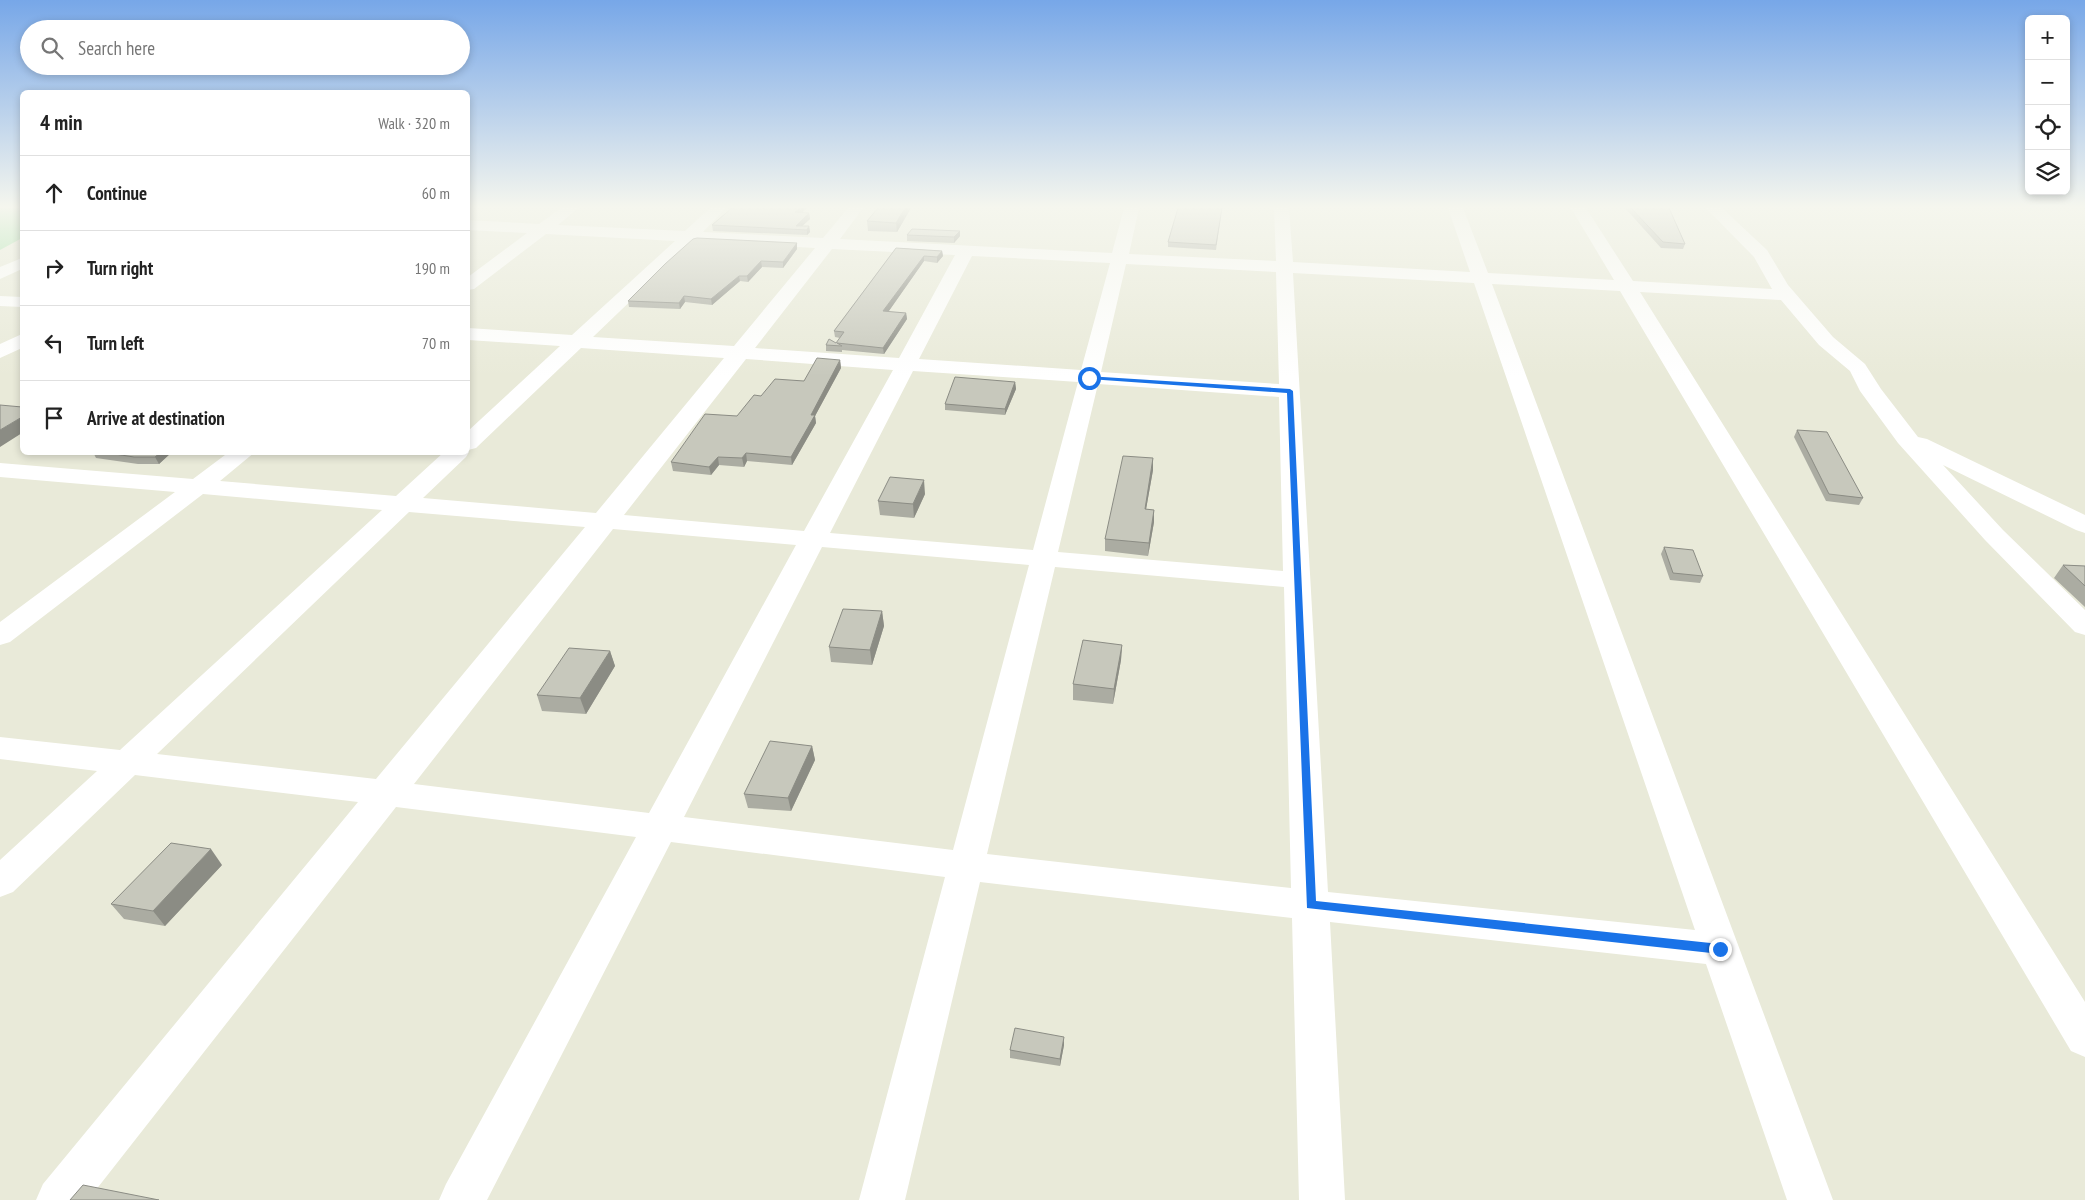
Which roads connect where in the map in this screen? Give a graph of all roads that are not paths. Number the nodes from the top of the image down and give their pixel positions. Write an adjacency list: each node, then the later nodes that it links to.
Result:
1 (20, 264): 13 (street)
2 (496, 264): 15 (street)
3 (660, 264): 22 (street)
4 (812, 264): 24 (street)
5 (959, 264): 25 (street)
6 (1118, 264): 26 (street)
7 (1230, 264): 12 (street)
8 (1285, 264): 12 (street)
9 (1476, 264): 14 (street)
10 (1613, 264): 16 (street)
11 (1767, 264): 17 (street)
12 (1285, 267): 14 (street); 27 (street)
13 (0, 274)
14 (1481, 278): 16 (street); 50 (street)
15 (470, 283)
16 (1626, 286): 17 (street); 51 (street)
17 (1787, 295): 28 (street)
18 (0, 301): 19 (street)
19 (20, 302)
20 (470, 334): 22 (street)
21 (20, 341): 23 (street)
22 (577, 342): 24 (street); 29 (street)
23 (0, 352)
24 (741, 352): 25 (street); 36 (street)
25 (905, 365): 26 (street); 38 (street)
26 (1089, 378): 27 (street); 39 (street)
27 (1290, 391): 40 (street)
28 (1906, 438): 37 (street); 41 (street)
29 (470, 441)
30 (22, 455): 33 (street)
31 (240, 455): 34 (street)
32 (455, 455): 35 (street)
33 (0, 470): 34 (street)
34 (198, 487): 35 (street); 42 (street)
35 (402, 504): 36 (street); 44 (street)
36 (605, 521): 38 (street); 45 (street)
37 (2085, 525)
38 (813, 538): 39 (street); 46 (street)
39 (1043, 558): 40 (street); 47 (street)
40 (1297, 580): 49 (street)
41 (2085, 626)
42 (0, 636)
43 (0, 748): 44 (street)
44 (128, 762): 45 (street); 48 (street)
45 (386, 793): 46 (street); 52 (street)
46 (660, 826): 47 (street); 53 (street)
47 (966, 865): 49 (street); 54 (street)
48 (0, 882)
49 (1310, 905): 50 (street); 55 (street)
50 (1720, 949): 56 (street)
51 (2085, 1038)
52 (59, 1200)
53 (462, 1200)
54 (882, 1200)
55 (1322, 1200)
56 (1810, 1200)

